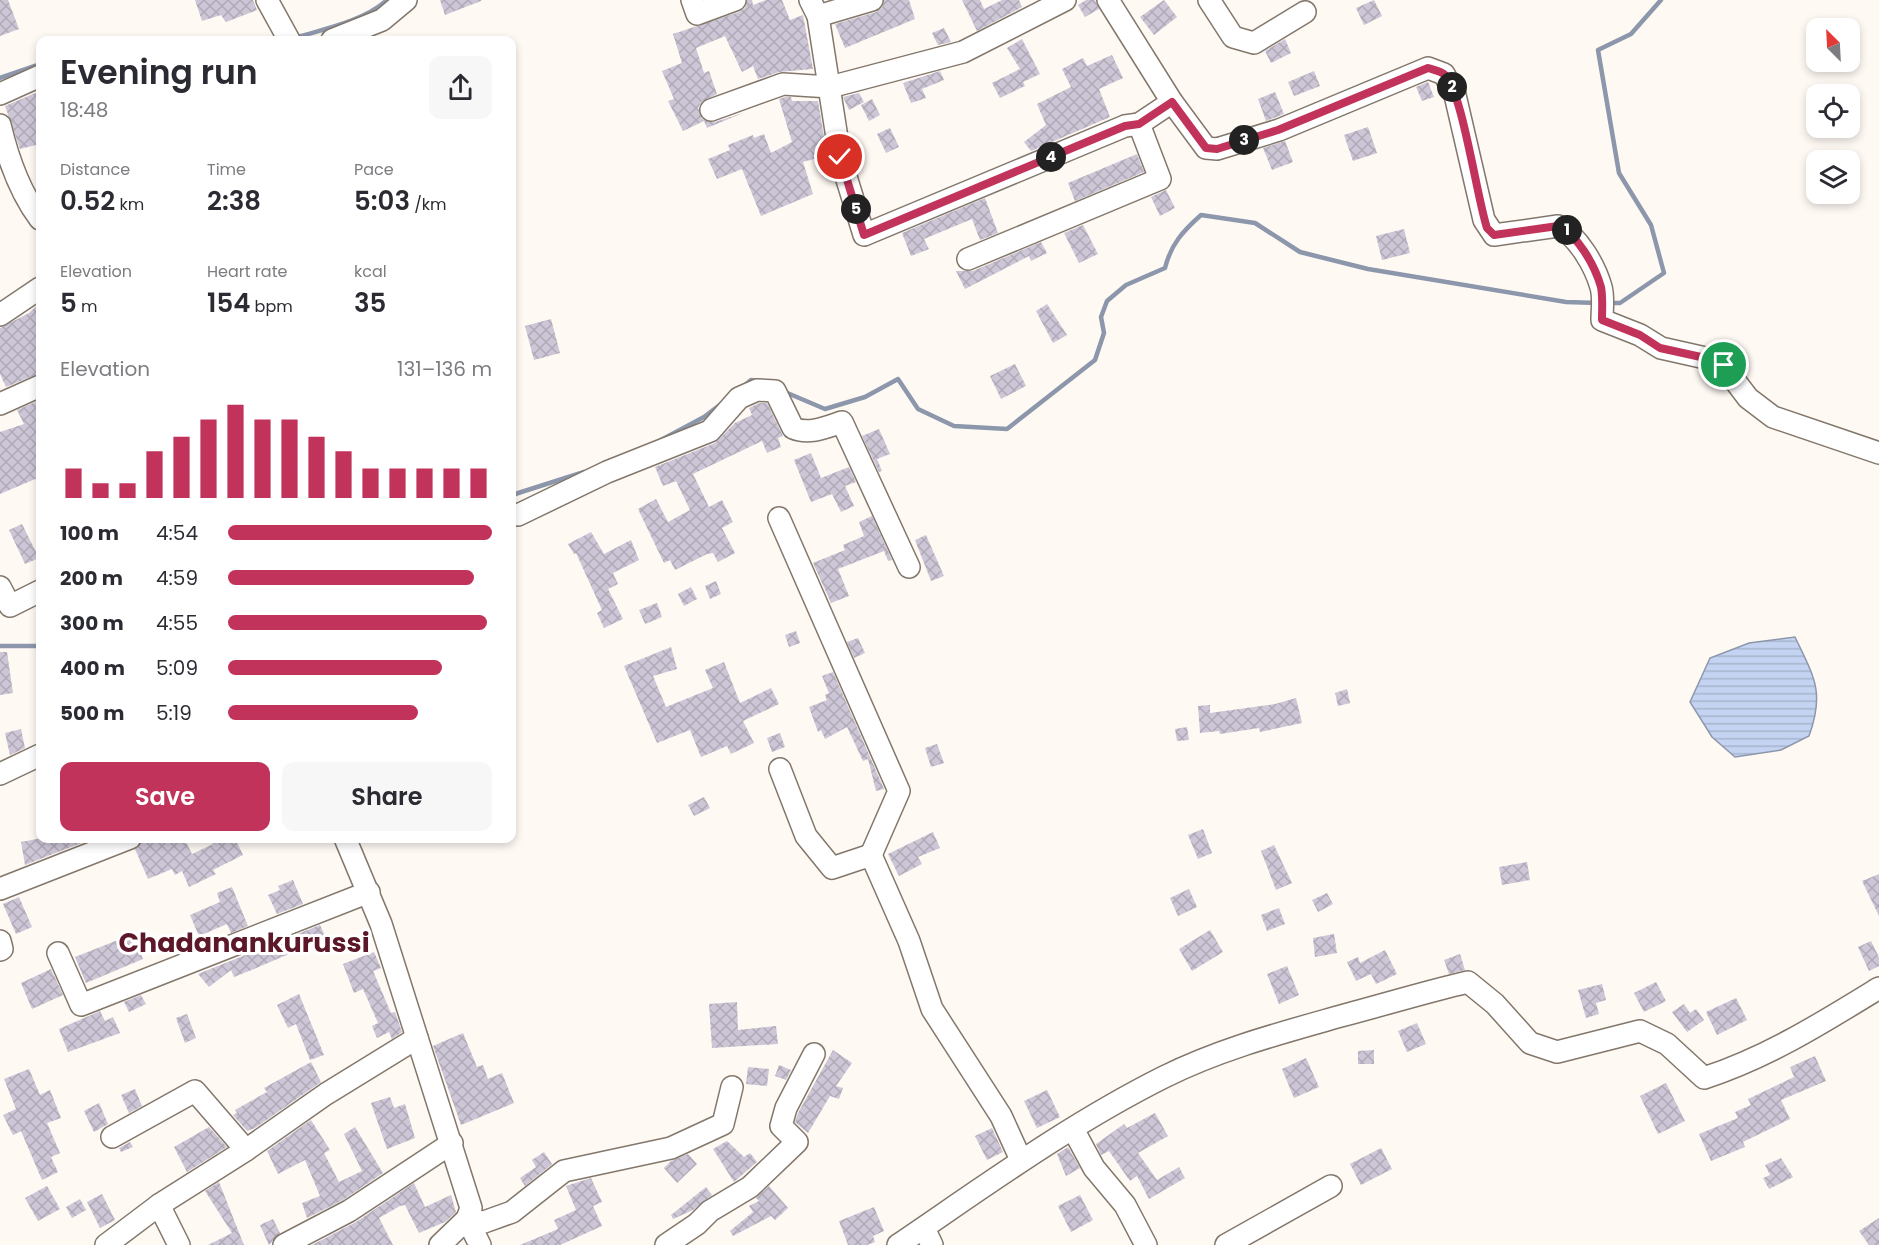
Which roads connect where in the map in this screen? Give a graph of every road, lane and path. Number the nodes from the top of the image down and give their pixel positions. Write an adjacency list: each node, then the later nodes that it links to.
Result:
1 (267, 0): 11 (street)
2 (406, 0): 12 (street)
3 (692, 0): 4 (street)
4 (735, 0)
5 (872, 0): 9 (street)
6 (1065, 0): 14 (street)
7 (1108, 0): 16 (street)
8 (1209, 0): 10 (street)
9 (814, 8): 14 (street)
10 (1305, 12)
11 (288, 36)
12 (342, 36)
13 (36, 78): 15 (street)
14 (830, 87): 17 (street); 18 (street)
15 (0, 94)
16 (1172, 102): 18 (street); 27 (street)
17 (711, 110)
18 (1139, 124): 22 (street)
19 (0, 125): 20 (street)
20 (4, 159): 21 (street)
21 (36, 213)
22 (968, 259)
23 (36, 291): 24 (street)
24 (0, 315)
25 (36, 388): 26 (street)
26 (0, 404)
27 (1879, 453)
28 (516, 515): 30 (street)
29 (778, 518): 38 (street)
30 (909, 567)
31 (0, 587): 32 (street)
32 (36, 593)
33 (36, 757): 35 (street)
34 (780, 769): 38 (street)
35 (0, 774)
36 (117, 843): 39 (street)
37 (347, 843): 40 (street)
38 (871, 855): 52 (street)
39 (0, 889)
40 (369, 892): 43 (street); 45 (street)
41 (0, 941): 42 (street)
42 (0, 950)
43 (58, 953)
44 (1879, 988): 48 (street)
45 (417, 1038): 50 (street); 51 (street)
46 (814, 1054): 63 (street)
47 (732, 1088): 55 (street)
48 (1073, 1129): 52 (street); 65 (street)
49 (112, 1137): 51 (street)
50 (452, 1143): 55 (street); 60 (street)
51 (246, 1150): 54 (street)
52 (1022, 1160): 56 (street)
53 (1331, 1186): 57 (street)
54 (159, 1205): 58 (street); 59 (street)
55 (467, 1219): 61 (street); 62 (street)
56 (928, 1236): 64 (street)
57 (1253, 1238): 66 (street)
58 (106, 1245)
59 (179, 1245)
60 (284, 1245)
61 (440, 1245)
62 (480, 1245)
63 (666, 1245)
64 (898, 1245)
65 (1146, 1245)
66 (1226, 1245)

